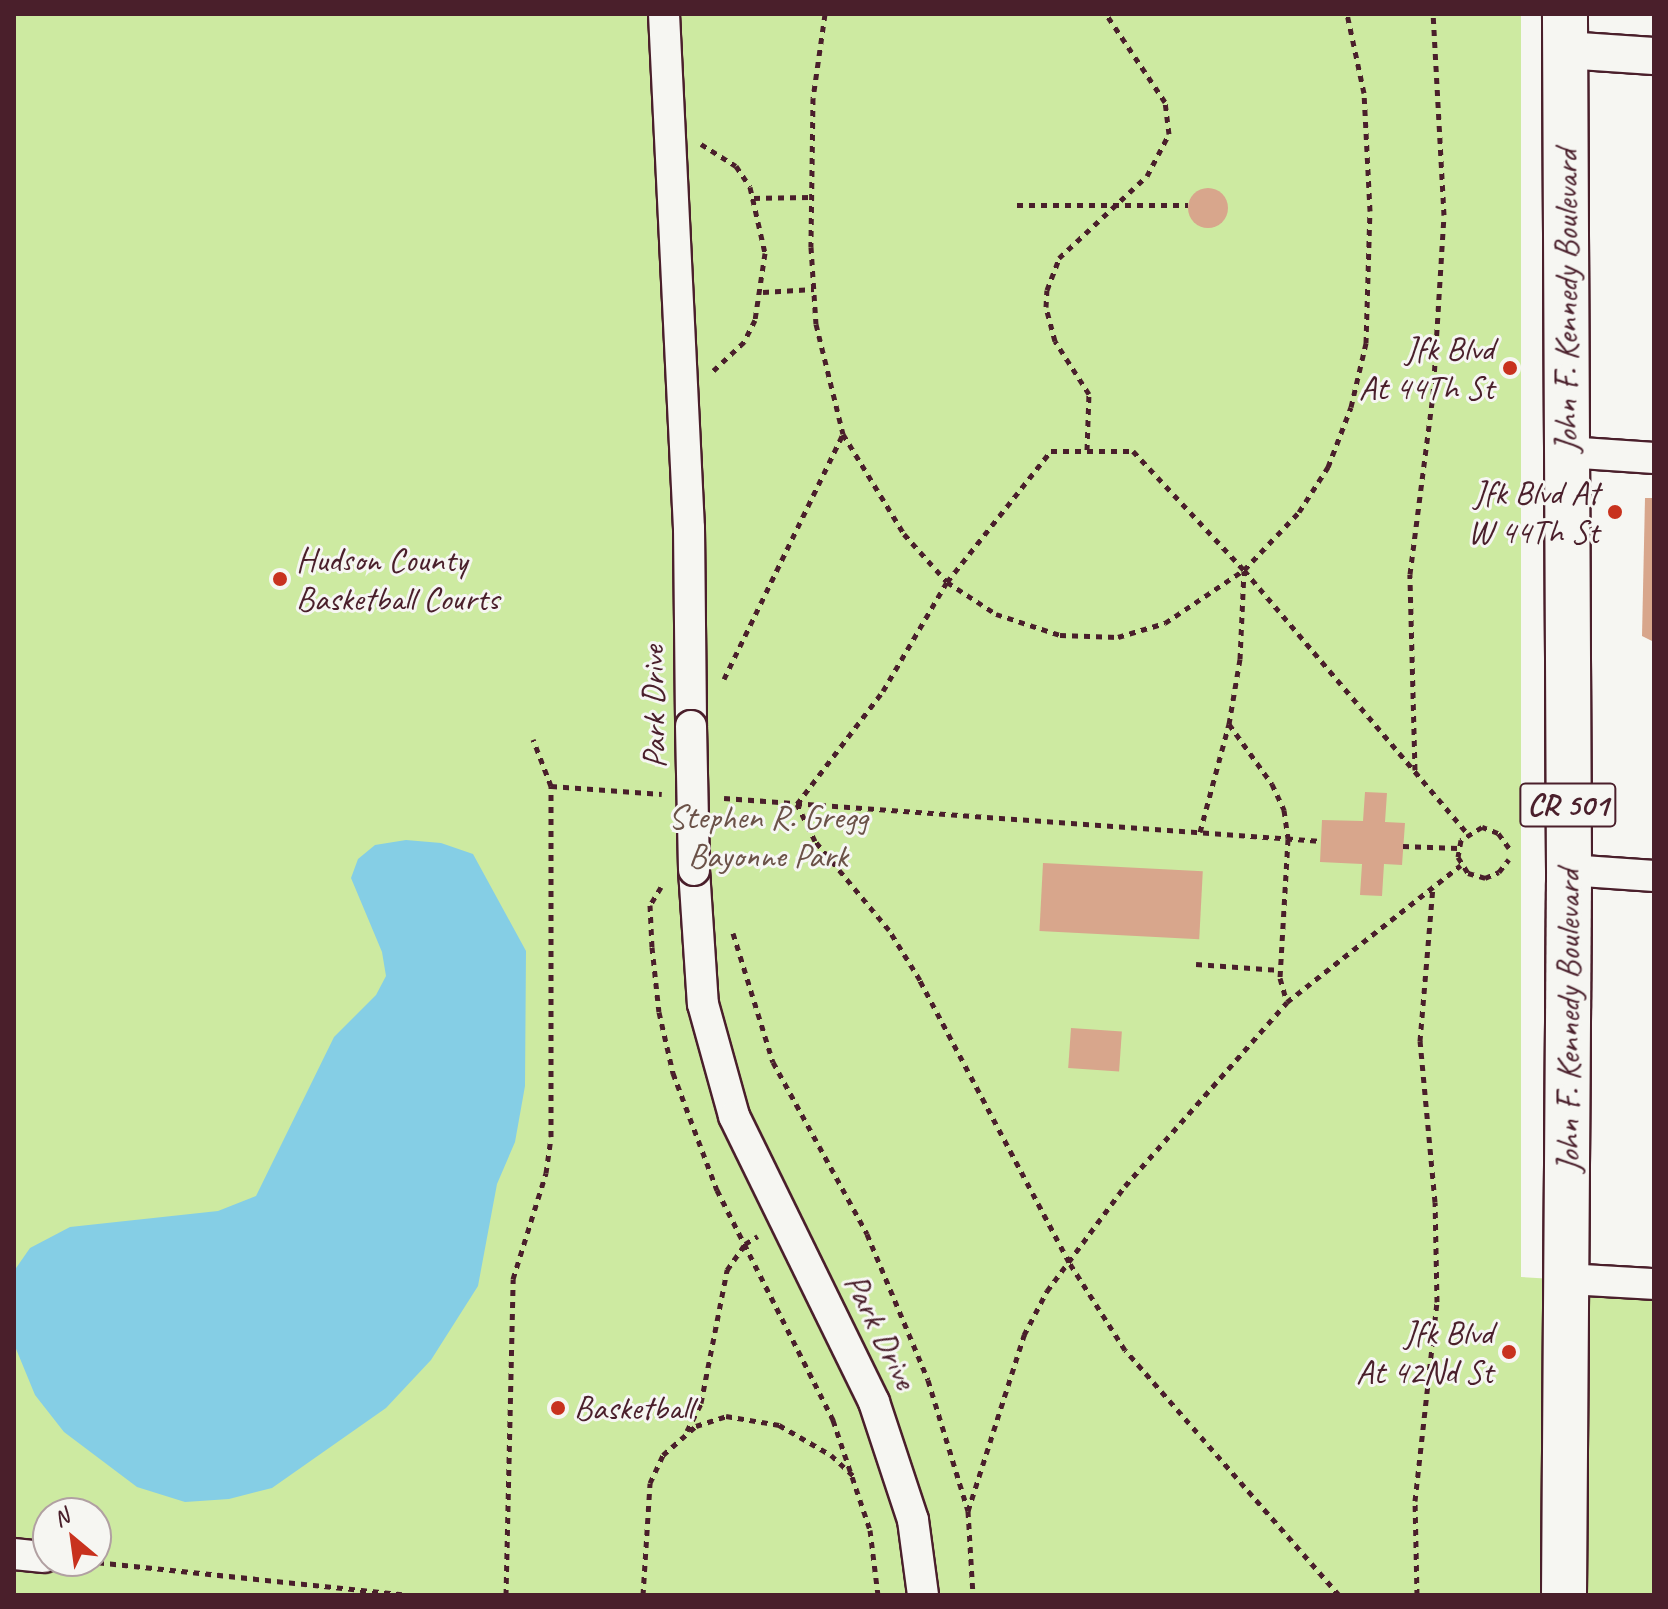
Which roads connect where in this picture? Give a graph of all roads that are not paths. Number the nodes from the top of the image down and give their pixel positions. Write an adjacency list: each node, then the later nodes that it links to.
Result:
1 (664, 14): 10 (street, Park Drive, bridge)
2 (1565, 32): 3 (street); 4 (main road, John F. Kennedy Boulevard / CR 501)
3 (1654, 56)
4 (1567, 452): 5 (street); 6 (main road, John F. Kennedy Boulevard / CR 501)
5 (1654, 458)
6 (1569, 870): 7 (street); 8 (main road, John F. Kennedy Boulevard / CR 501)
7 (1654, 876)
8 (1567, 1279): 9 (street); 11 (main road, John F. Kennedy Boulevard / CR 501)
9 (1654, 1284)
10 (923, 1595)
11 (1564, 1595)

